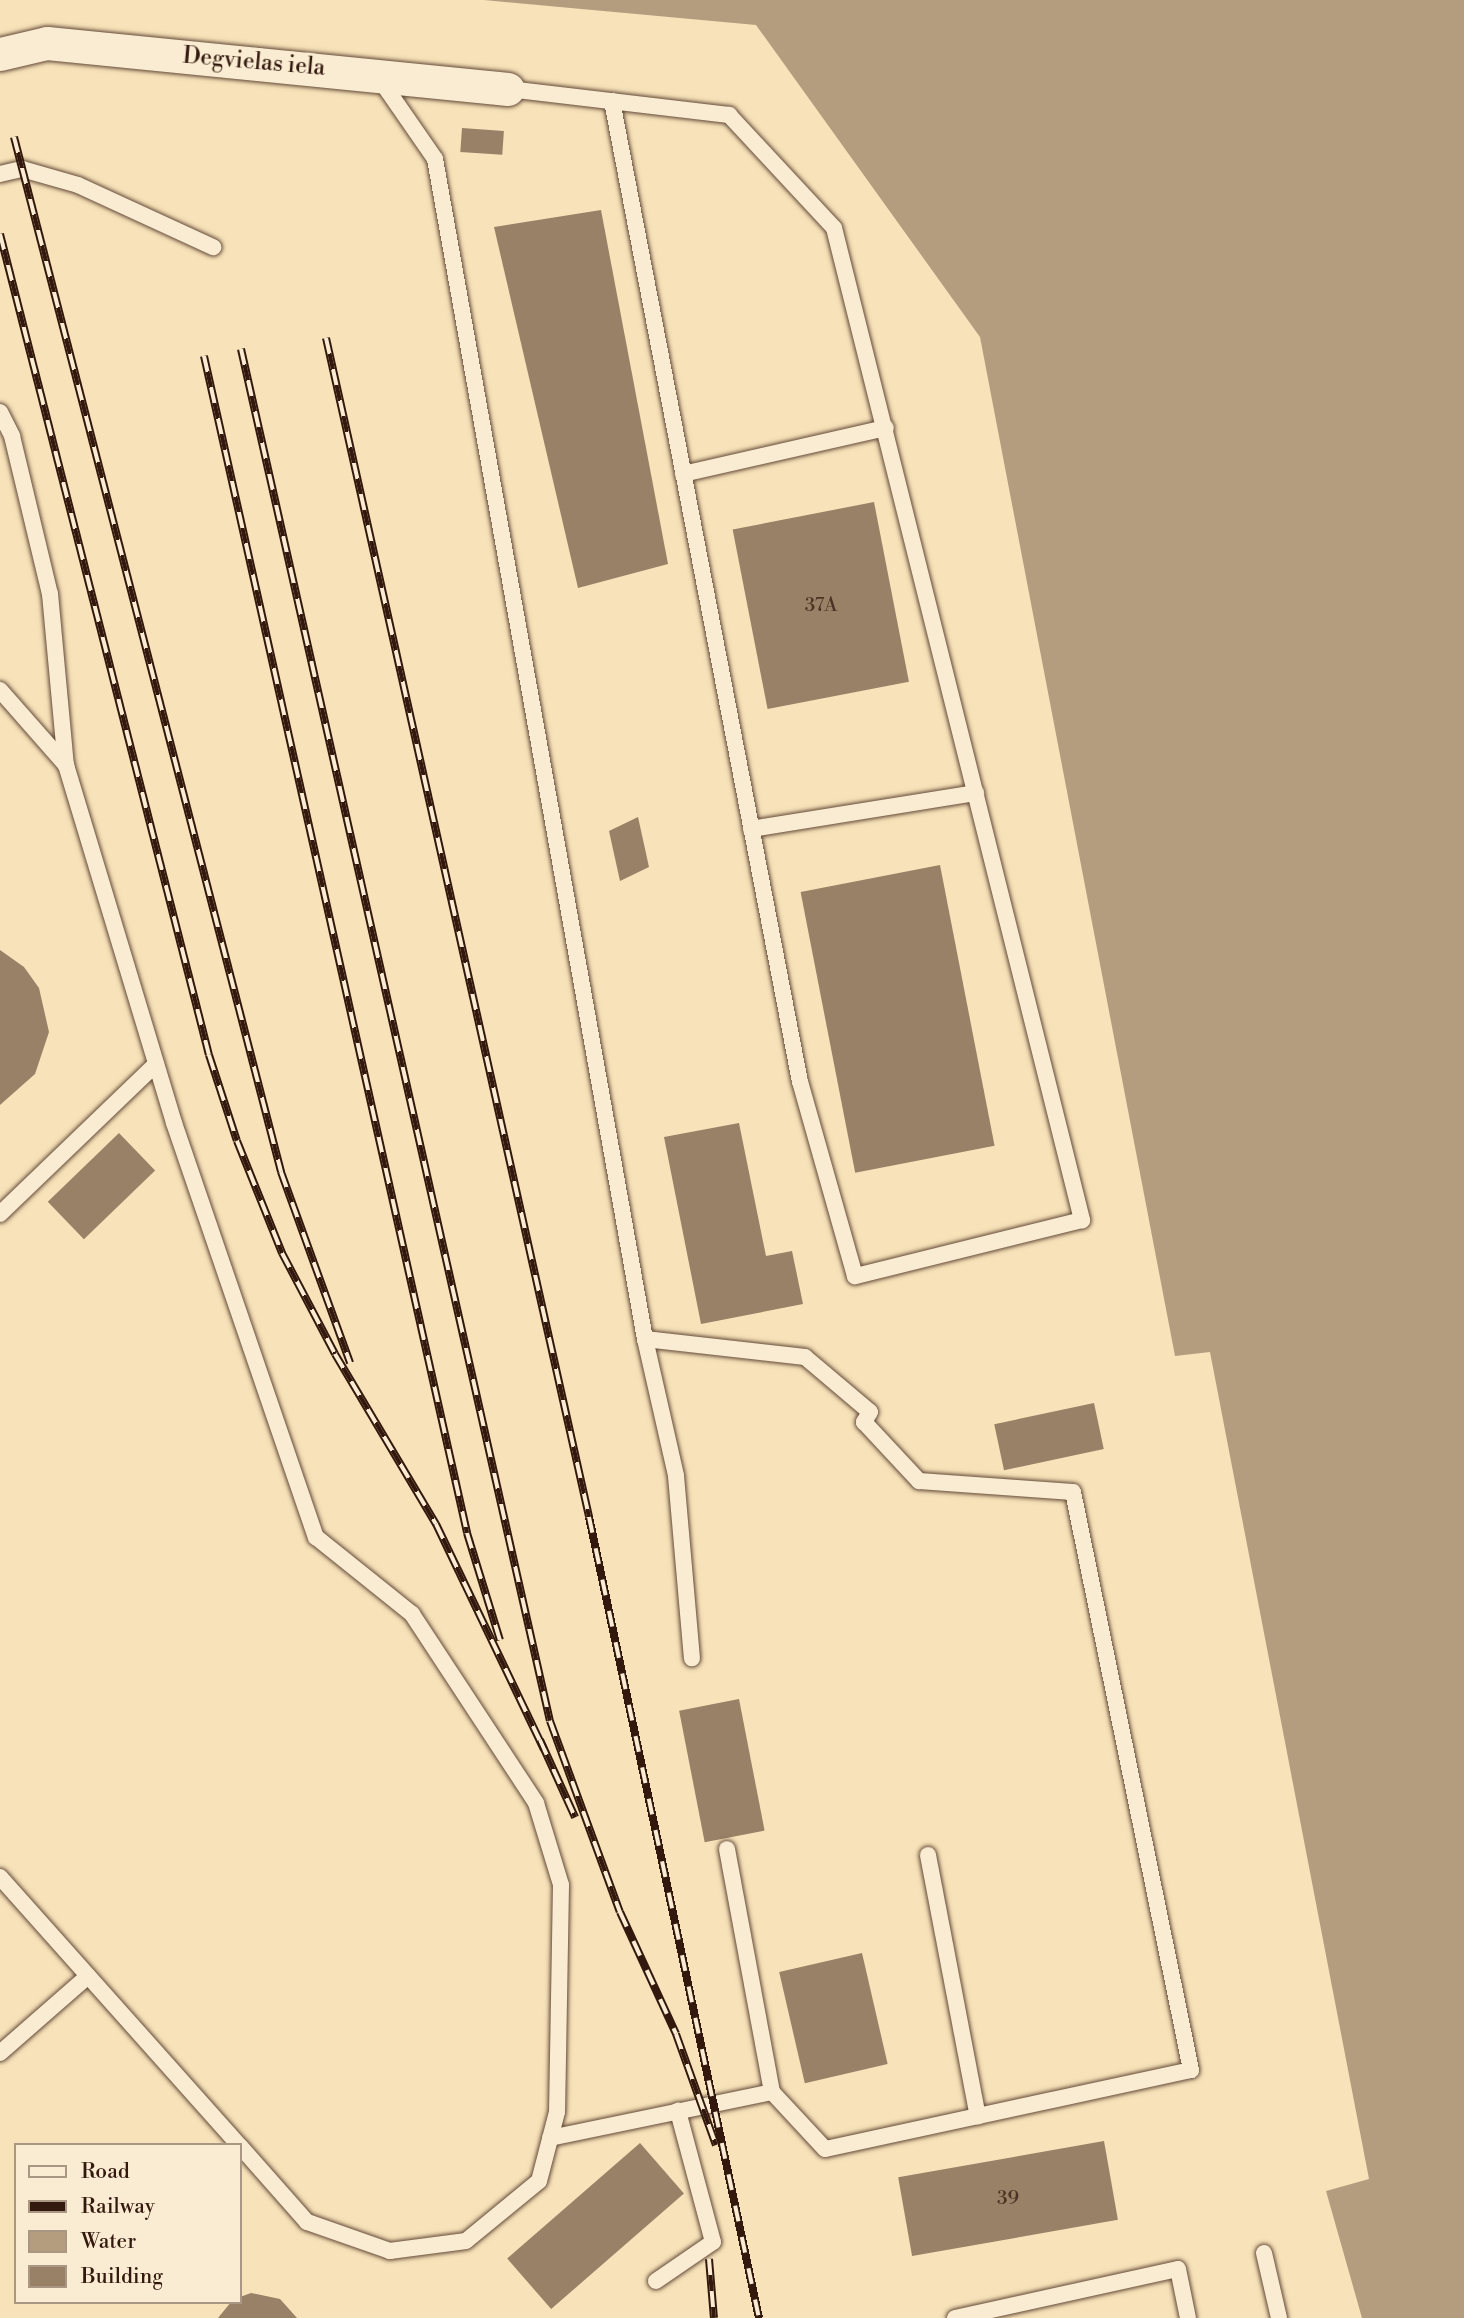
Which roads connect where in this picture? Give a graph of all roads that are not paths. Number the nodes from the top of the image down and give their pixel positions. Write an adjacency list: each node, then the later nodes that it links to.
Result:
1 (0, 54): 2 (street, Degvielas iela)
2 (376, 73): 3 (street, Degvielas iela); 16 (lane)
3 (508, 89): 4 (lane)
4 (612, 101): 8 (lane); 9 (lane)
5 (0, 174): 6 (lane)
6 (213, 247)
7 (0, 412): 11 (lane)
8 (886, 428): 9 (lane); 12 (lane)
9 (683, 474): 13 (lane)
10 (0, 690): 11 (lane)
11 (66, 765): 14 (lane)
12 (976, 793): 13 (lane); 13 (lane)
13 (751, 829)
14 (156, 1064): 15 (lane); 26 (lane)
15 (0, 1214)
16 (645, 1339): 17 (lane); 25 (lane)
17 (692, 1658)
18 (727, 1849): 23 (lane)
19 (928, 1856): 25 (lane)
20 (0, 1877): 21 (lane)
21 (88, 1976): 22 (lane); 27 (lane)
22 (0, 2053)
23 (772, 2092): 24 (lane); 25 (lane)
24 (678, 2112): 26 (lane); 30 (lane)
25 (978, 2116)
26 (550, 2138): 28 (lane)
27 (237, 2143)
28 (242, 2148)
29 (1264, 2253): 33 (lane)
30 (656, 2281)
31 (954, 2318): 32 (lane)
32 (1188, 2318)
33 (1279, 2318)

